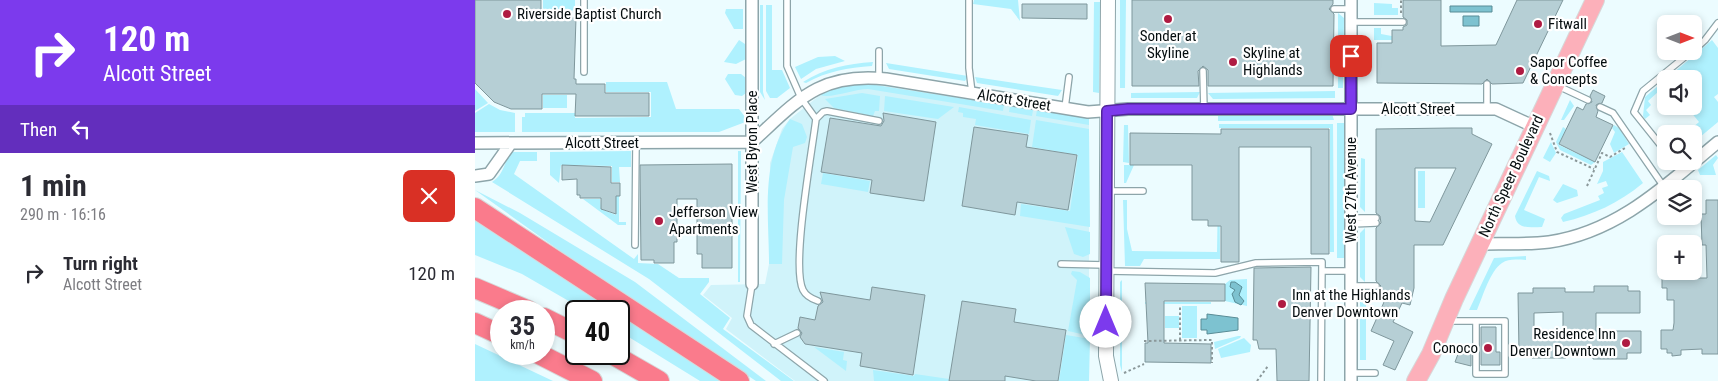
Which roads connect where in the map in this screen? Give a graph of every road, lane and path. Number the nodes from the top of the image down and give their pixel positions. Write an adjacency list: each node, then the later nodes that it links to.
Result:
1 (584, 0): 17 (lane)
2 (753, 0): 35 (street, West Byron Place)
3 (787, 0): 23 (lane)
4 (969, 0): 22 (lane)
5 (1108, 0): 30 (street)
6 (1401, 0): 11 (path)
7 (1595, 0): 21 (main road, North Speer Boulevard)
8 (1351, 4): 9 (lane); 10 (street, West 27th Avenue)
9 (1333, 9)
10 (1351, 22): 11 (lane); 28 (street, West 27th Avenue)
11 (1402, 22)
12 (1718, 23): 13 (lane)
13 (1703, 42)
14 (879, 51): 19 (lane)
15 (1681, 60): 34 (lane)
16 (1203, 71): 27 (lane)
17 (584, 72)
18 (1069, 77): 26 (lane)
19 (879, 78): 22 (street, Alcott Street); 23 (street, Alcott Street)
20 (1487, 84): 29 (lane)
21 (1555, 84): 24 (lane); 33 (main road, North Speer Boulevard)
22 (972, 93): 26 (street, Alcott Street)
23 (801, 98): 31 (lane); 35 (street, Alcott Street)
24 (1588, 100)
25 (1600, 106): 36 (lane)
26 (1065, 108): 30 (street, Alcott Street)
27 (1204, 109): 28 (street, Alcott Street); 30 (street, Alcott Street)
28 (1351, 109): 29 (street, Alcott Street); 52 (street, West 27th Avenue)
29 (1487, 109): 33 (street, Alcott Street)
30 (1107, 111): 47 (street)
31 (816, 119): 32 (lane); 64 (lane)
32 (879, 121)
33 (1543, 130): 41 (path); 54 (main road, North Speer Boulevard)
34 (1657, 141)
35 (753, 142): 40 (street, Alcott Street); 59 (street, West Byron Place)
36 (1633, 142): 41 (path); 44 (lane)
37 (1718, 142): 42 (street)
38 (475, 143): 39 (street, Alcott Street)
39 (511, 143): 40 (street, Alcott Street); 43 (street)
40 (636, 143): 53 (lane)
41 (1594, 169): 46 (path)
42 (1682, 172): 45 (street)
43 (475, 176)
44 (1659, 180)
45 (1672, 180)
46 (1587, 186)
47 (1107, 191): 48 (lane); 56 (street)
48 (1143, 191)
49 (1657, 192): 54 (street)
50 (475, 208): 86 (highway)
51 (1376, 220): 52 (lane)
52 (1351, 221): 58 (street, West 27th Avenue)
53 (635, 244)
54 (1480, 244): 66 (main road, North Speer Boulevard)
55 (1061, 264): 56 (lane)
56 (1106, 268): 57 (lane); 88 (street)
57 (1322, 271): 58 (lane); 90 (lane)
58 (1351, 271): 60 (street, West 27th Avenue)
59 (753, 284): 73 (lane)
60 (1351, 286): 61 (lane); 83 (street, West 27th Avenue)
61 (1375, 286)
62 (475, 288): 63 (highway)
63 (503, 300)
64 (818, 301)
65 (1181, 305): 71 (path)
66 (1445, 321): 67 (lane); 74 (main road, North Speer Boulevard)
67 (1475, 321): 82 (lane); 82 (lane)
68 (475, 323): 69 (highway)
69 (490, 330)
70 (797, 333): 73 (lane)
71 (1180, 340): 72 (path); 76 (path)
72 (1144, 341)
73 (774, 344): 87 (lane)
74 (1431, 354): 91 (main road, North Speer Boulevard); 92 (main road, North Speer Boulevard)
75 (555, 362): 84 (highway)
76 (1212, 363)
77 (630, 364): 85 (highway)
78 (1144, 364): 80 (path)
79 (1268, 366): 89 (path)
80 (1124, 373)
81 (1375, 373): 83 (lane)
82 (1491, 374): 93 (lane)
83 (1351, 377)
84 (592, 381)
85 (659, 381)
86 (739, 381)
87 (825, 381)
88 (1111, 381)
89 (1257, 381)
90 (1321, 381)
91 (1416, 381)
92 (1424, 381)
93 (1491, 381)

